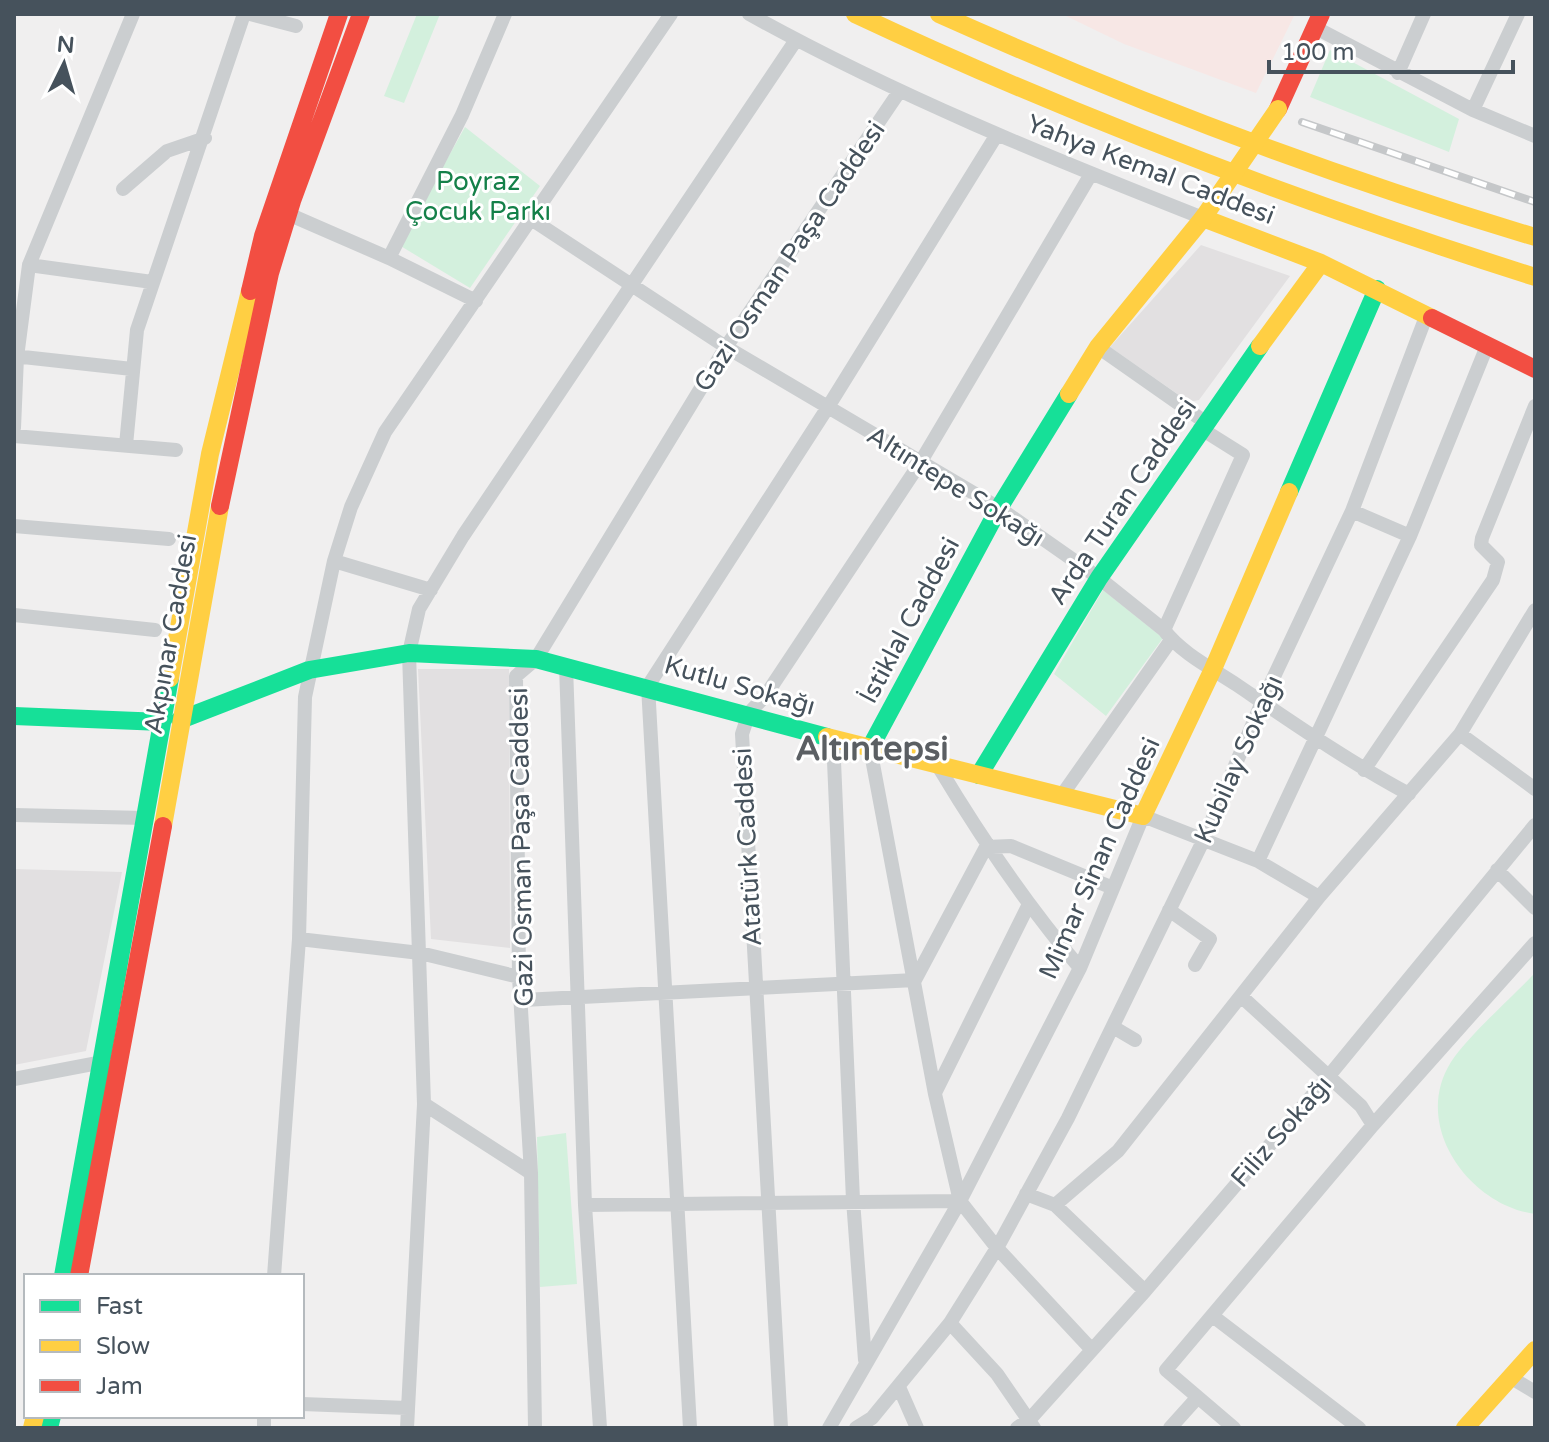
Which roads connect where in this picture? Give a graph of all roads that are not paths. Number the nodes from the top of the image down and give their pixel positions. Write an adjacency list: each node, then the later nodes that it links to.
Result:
1 (133, 14): 30 (street)
2 (244, 14): 21 (street)
3 (250, 14): 14 (street)
4 (339, 14): 72 (main road, Akpınar Caddesi)
5 (361, 14): 24 (main road, Akpınar Caddesi)
6 (505, 14): 28 (street)
7 (671, 14): 26 (street)
8 (749, 14): 15 (street, Yahya Kemal Caddesi)
9 (855, 14): 31 (main road)
10 (939, 14): 27 (main road)
11 (1424, 14): 16 (street)
12 (1518, 14): 18 (street)
13 (1318, 21): 16 (street); 25 (main road, İstiklal Caddesi, bridge)
14 (296, 26)
15 (796, 40): 17 (street, Yahya Kemal Caddesi); 33 (street)
16 (1398, 73): 18 (street)
17 (899, 92): 19 (street, Yahya Kemal Caddesi); 38 (street, Gazi Osman Paşa Caddesi)
18 (1473, 110): 20 (street)
19 (996, 136): 22 (street, Yahya Kemal Caddesi); 44 (street)
20 (1535, 136)
21 (205, 138): 23 (street); 32 (street)
22 (1091, 174): 25 (street, Yahya Kemal Caddesi); 50 (street, Atatürk Caddesi)
23 (123, 189)
24 (288, 214): 28 (street); 72 (main road, Akpınar Caddesi)
25 (1203, 218): 29 (main road, Yahya Kemal Caddesi); 39 (main road, İstiklal Caddesi)
26 (531, 219): 33 (street, Altıntepe Sokağı); 35 (street)
27 (1535, 237)
28 (389, 258): 35 (street)
29 (1321, 263): 34 (main road, Yahya Kemal Caddesi); 45 (main road, Arda Turan Caddesi)
30 (29, 265): 32 (street); 40 (street)
31 (1535, 277)
32 (152, 282): 41 (street)
33 (630, 285): 38 (street, Altıntepe Sokağı); 58 (street)
34 (1377, 289): 36 (main road, Yahya Kemal Caddesi); 66 (main road, Mimar Sinan Caddesi)
35 (476, 301): 56 (street)
36 (1427, 314): 37 (main road, Yahya Kemal Caddesi); 52 (street, Kubilay Sokağı)
37 (1487, 346): 42 (main road, Yahya Kemal Caddesi); 54 (street)
38 (726, 347): 44 (street, Altıntepe Sokağı); 64 (street, Gazi Osman Paşa Caddesi)
39 (1098, 347): 45 (street); 51 (main road, İstiklal Caddesi)
40 (15, 357): 41 (street); 46 (street)
41 (132, 369): 48 (street)
42 (1535, 369)
43 (1535, 406): 78 (street)
44 (828, 407): 50 (street, Altıntepe Sokağı); 68 (street)
45 (1203, 425): 57 (main road, Arda Turan Caddesi); 62 (street)
46 (14, 428)
47 (14, 436): 48 (street)
48 (126, 445): 49 (street)
49 (176, 450)
50 (920, 463): 51 (street, Altıntepe Sokağı); 70 (street, Atatürk Caddesi)
51 (999, 508): 57 (street, Altıntepe Sokağı); 76 (main road, İstiklal Caddesi)
52 (1352, 511): 54 (street); 69 (street, Kubilay Sokağı)
53 (14, 526): 55 (street)
54 (1410, 536): 75 (street)
55 (169, 539)
56 (334, 561): 58 (street); 67 (street)
57 (1099, 578): 62 (street, Altıntepe Sokağı); 79 (main road, Arda Turan Caddesi)
58 (431, 590): 63 (street)
59 (1535, 610): 73 (street)
60 (14, 615): 61 (street)
61 (155, 630)
62 (1168, 635): 66 (street, Altıntepe Sokağı); 82 (street)
63 (409, 653): 64 (main road, Kutlu Sokağı); 67 (main road, Kutlu Sokağı); 98 (street)
64 (536, 659): 65 (main road, Kutlu Sokağı); 101 (street, Gazi Osman Paşa Caddesi)
65 (566, 666): 68 (main road, Kutlu Sokağı); 106 (street)
66 (1213, 669): 69 (street, Altıntepe Sokağı); 84 (main road, Mimar Sinan Caddesi)
67 (309, 670): 72 (main road, Kutlu Sokağı); 96 (street)
68 (648, 686): 70 (main road, Kutlu Sokağı); 105 (street)
69 (1262, 702): 75 (street, Altıntepe Sokağı); 87 (street, Kubilay Sokağı)
70 (749, 713): 74 (main road, Kutlu Sokağı); 104 (street, Atatürk Caddesi)
71 (14, 716): 72 (main road)
72 (171, 721): 85 (main road, Akpınar Caddesi); 111 (main road, Akpınar Caddesi)
73 (1460, 734): 80 (street); 81 (street)
74 (833, 738): 76 (main road, Kutlu Sokağı); 103 (street)
75 (1318, 738): 78 (street, Altıntepe Sokağı); 89 (street)
76 (870, 748): 77 (main road, Kutlu Sokağı); 102 (street)
77 (938, 766): 79 (main road, Kutlu Sokağı); 88 (street)
78 (1364, 770): 81 (street, Altıntepe Sokağı)
79 (979, 775): 82 (main road, Kutlu Sokağı)
80 (1535, 789)
81 (1409, 794): 92 (street)
82 (1062, 795): 84 (main road, Kutlu Sokağı)
83 (14, 815): 85 (street)
84 (1143, 816): 87 (street, Kutlu Sokağı); 91 (street, Mimar Sinan Caddesi)
85 (145, 818): 111 (main road, Akpınar Caddesi)
86 (1535, 825): 90 (street, Filiz Sokağı)
87 (1204, 839): 89 (street, Kutlu Sokağı); 95 (street, Kubilay Sokağı)
88 (986, 847): 91 (street); 93 (street); 102 (street)
89 (1258, 861): 92 (street, Kutlu Sokağı)
90 (1497, 870): 94 (street); 112 (street, Filiz Sokağı)
91 (1113, 888): 100 (street, Mimar Sinan Caddesi)
92 (1319, 897): 107 (street)
93 (1028, 906): 100 (street); 114 (street)
94 (1535, 908)
95 (1169, 910): 99 (street); 109 (street, Kubilay Sokağı)
96 (299, 939): 98 (street); 128 (street)
97 (1535, 943): 116 (street)
98 (420, 953): 101 (street); 115 (street)
99 (1195, 965)
100 (1080, 968): 120 (street, Mimar Sinan Caddesi)
101 (519, 977): 108 (street, Gazi Osman Paşa Caddesi)
102 (915, 980): 103 (street); 114 (street)
103 (846, 985): 104 (street); 119 (street)
104 (754, 988): 105 (street); 122 (street, Atatürk Caddesi)
105 (665, 992): 106 (street); 124 (street)
106 (578, 996): 108 (street); 121 (street)
107 (1242, 997): 112 (street); 123 (street)
108 (523, 1000): 117 (street, Gazi Osman Paşa Caddesi)
109 (1113, 1027): 110 (street); 118 (street, Kubilay Sokağı)
110 (1135, 1040)
111 (111, 1061): 113 (street); 126 (main road, Akpınar Caddesi); 127 (main road, Akpınar Caddesi)
112 (1328, 1077): 116 (street); 129 (street, Filiz Sokağı)
113 (14, 1079)
114 (935, 1094): 120 (street)
115 (424, 1104): 117 (street); 140 (street)
116 (1373, 1125): 130 (street)
117 (531, 1173): 143 (street, Gazi Osman Paşa Caddesi)
118 (1026, 1194): 123 (street); 125 (street, Kubilay Sokağı)
119 (853, 1200): 120 (street); 122 (street); 134 (street)
120 (960, 1201): 125 (street); 134 (street, Mimar Sinan Caddesi)
121 (585, 1205): 124 (street); 144 (street)
122 (766, 1205): 124 (street); 146 (street, Atatürk Caddesi)
123 (1055, 1205): 129 (street)
124 (678, 1207): 145 (street)
125 (997, 1248): 131 (street); 132 (street)
126 (63, 1274)
127 (79, 1274)
128 (274, 1274)
129 (1145, 1291): 132 (street, Filiz Sokağı)
130 (1214, 1317): 138 (street); 153 (street)
131 (950, 1323): 136 (street); 141 (street)
132 (1092, 1350): 141 (street, Filiz Sokağı)
133 (1535, 1350): 135 (main road)
134 (866, 1361): 147 (street, Mimar Sinan Caddesi)
135 (1510, 1377): 137 (street); 154 (main road)
136 (899, 1387): 148 (street); 149 (street)
137 (1535, 1392)
138 (1197, 1398): 151 (street); 152 (street)
139 (304, 1404): 140 (street)
140 (407, 1408): 142 (street)
141 (1032, 1424): 150 (street, Filiz Sokağı)
142 (407, 1428)
143 (535, 1428)
144 (600, 1428)
145 (690, 1428)
146 (781, 1428)
147 (829, 1428)
148 (856, 1428)
149 (917, 1428)
150 (1017, 1428)
151 (1170, 1428)
152 (1234, 1428)
153 (1359, 1428)
154 (1465, 1428)

